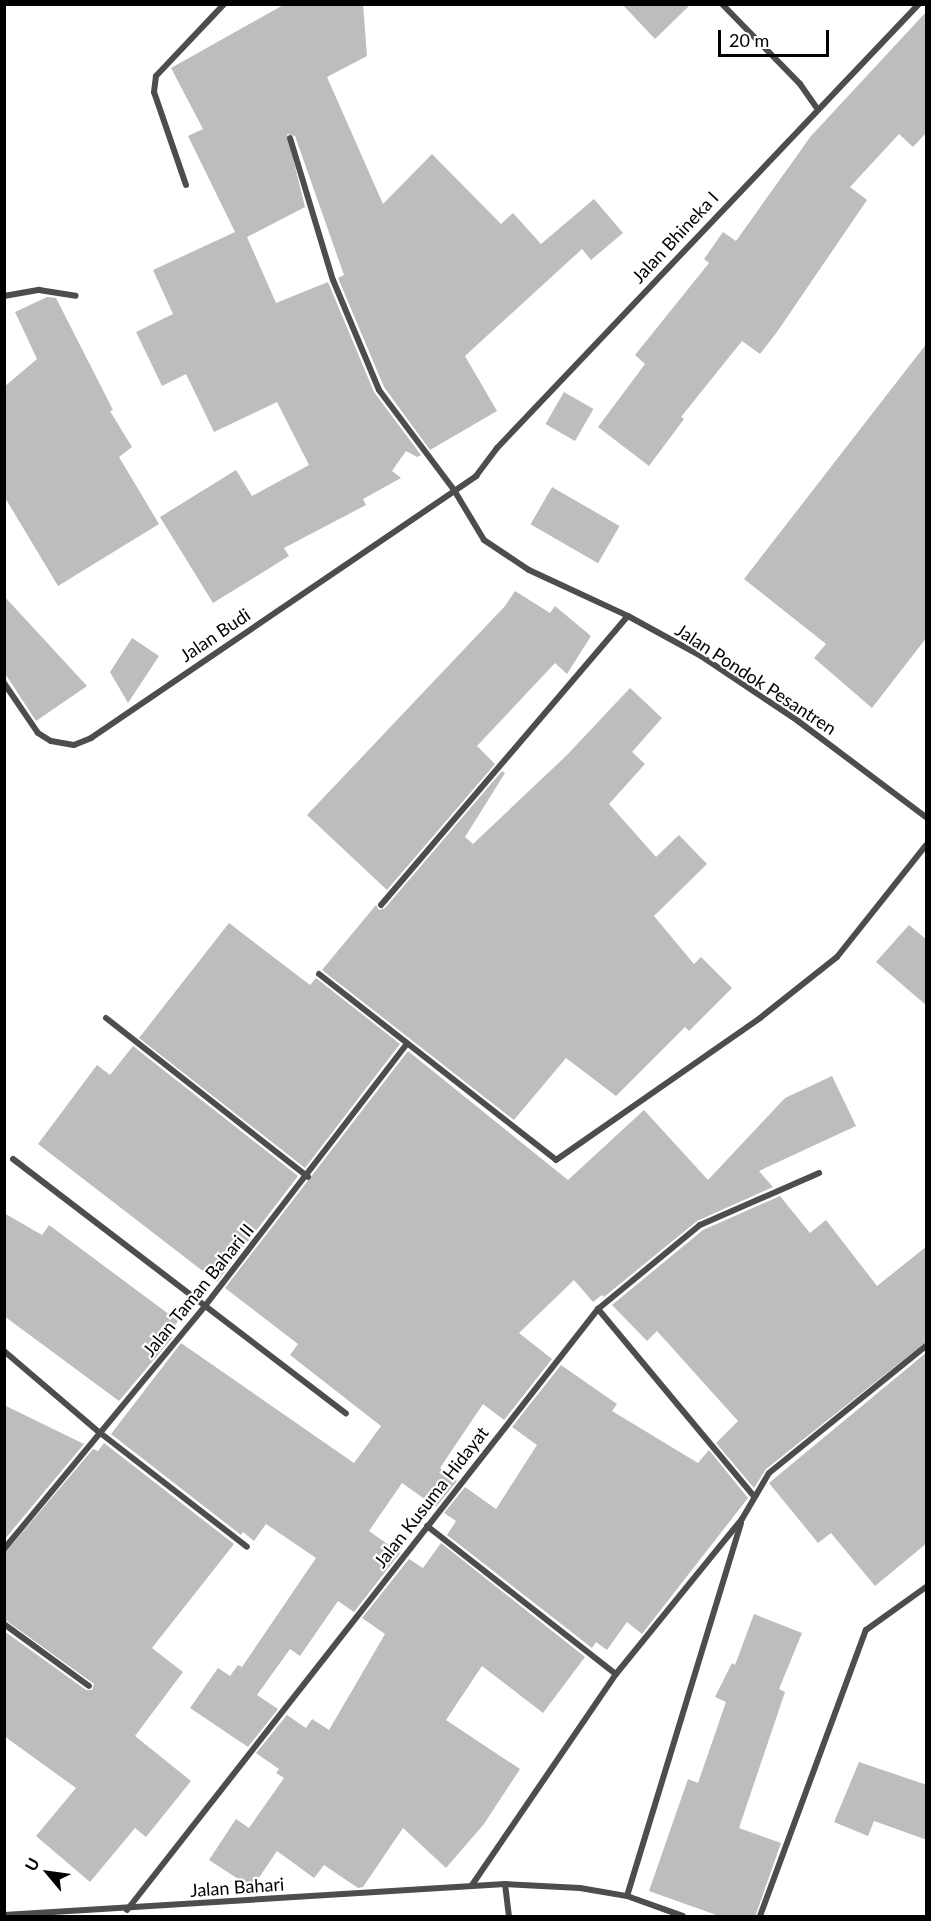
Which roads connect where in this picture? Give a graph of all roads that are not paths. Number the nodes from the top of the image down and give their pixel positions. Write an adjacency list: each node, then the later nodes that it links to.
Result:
1 (224, 4): 6 (street)
2 (722, 4): 4 (street)
3 (919, 4): 4 (street, Jalan Bhineka I)
4 (817, 108): 9 (street, Jalan Bhineka I)
5 (290, 138): 9 (street, Jalan Pondok Pesantren)
6 (186, 185)
7 (4, 296): 8 (street)
8 (76, 296)
9 (453, 490): 10 (street, Jalan Pondok Pesantren); 11 (street, Jalan Budi)
10 (628, 616): 12 (street, Jalan Pondok Pesantren); 14 (street)
11 (4, 683)
12 (927, 817)
13 (927, 845): 17 (street)
14 (381, 905)
15 (319, 974): 17 (street)
16 (106, 1018): 20 (street)
17 (407, 1044): 20 (street, Jalan Taman Bahari II)
18 (13, 1159): 21 (street)
19 (819, 1173): 22 (street, Jalan Kusuma Hidayat)
20 (308, 1177): 21 (street, Jalan Taman Bahari II)
21 (205, 1306): 25 (street); 26 (street, Jalan Taman Bahari II)
22 (598, 1309): 27 (street); 29 (street, Jalan Kusuma Hidayat)
23 (927, 1346): 27 (street)
24 (4, 1351): 26 (street)
25 (346, 1414)
26 (99, 1432): 30 (street); 31 (street, Jalan Taman Bahari II)
27 (754, 1496): 28 (street)
28 (742, 1519): 34 (street); 38 (street)
29 (427, 1526): 34 (street); 39 (street, Jalan Kusuma Hidayat)
30 (247, 1547)
31 (4, 1549)
32 (927, 1587): 43 (street)
33 (4, 1624): 35 (street)
34 (616, 1674): 37 (street)
35 (89, 1686)
36 (505, 1884): 37 (street, Jalan Bahari); 38 (street, Jalan Bahari); 41 (street)
37 (472, 1885): 39 (street, Jalan Bahari)
38 (627, 1896): 42 (street, Jalan Bahari)
39 (127, 1910): 40 (street, Jalan Bahari)
40 (4, 1915)
41 (509, 1917)
42 (682, 1917)
43 (760, 1917)

